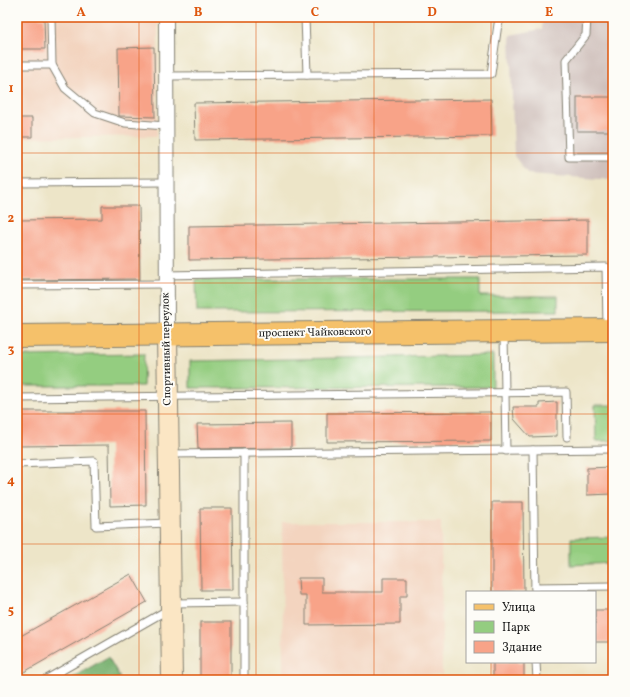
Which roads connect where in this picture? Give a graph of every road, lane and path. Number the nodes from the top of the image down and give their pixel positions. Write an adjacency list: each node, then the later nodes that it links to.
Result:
1 (51, 17): 7 (lane)
2 (166, 17): 9 (street, Спортивный переулок)
3 (305, 17): 8 (lane)
4 (502, 17): 8 (lane)
5 (587, 17): 11 (lane)
6 (17, 65): 7 (lane)
7 (52, 65): 10 (lane)
8 (307, 75): 9 (lane)
9 (166, 76): 10 (street, Спортивный переулок)
10 (166, 126): 12 (street, Спортивный переулок)
11 (613, 157)
12 (166, 182): 13 (lane); 14 (street, Спортивный переулок)
13 (17, 183)
14 (166, 280): 15 (lane); 16 (lane); 18 (street, Спортивный переулок)
15 (17, 285)
16 (610, 330): 17 (main road, проспект Чайковского)
17 (504, 331): 18 (main road, проспект Чайковского); 20 (lane)
18 (167, 334): 19 (main road, проспект Чайковского); 21 (street, Спортивный переулок)
19 (17, 336)
20 (505, 393): 21 (lane); 23 (lane); 26 (lane)
21 (168, 397): 22 (lane); 28 (street, Спортивный переулок)
22 (17, 398)
23 (567, 437)
24 (613, 449): 25 (lane)
25 (533, 450): 26 (lane); 32 (lane)
26 (506, 451): 27 (lane)
27 (244, 453): 28 (lane); 33 (lane)
28 (168, 454): 30 (street, Спортивный переулок)
29 (17, 464): 30 (lane)
30 (170, 523): 34 (street, Спортивный переулок)
31 (613, 586): 32 (lane)
32 (535, 589)
33 (244, 602): 34 (lane); 38 (lane)
34 (171, 606): 36 (lane); 37 (street, Спортивный переулок)
35 (536, 663): 39 (lane)
36 (45, 680)
37 (172, 680)
38 (244, 680)
39 (537, 680)

